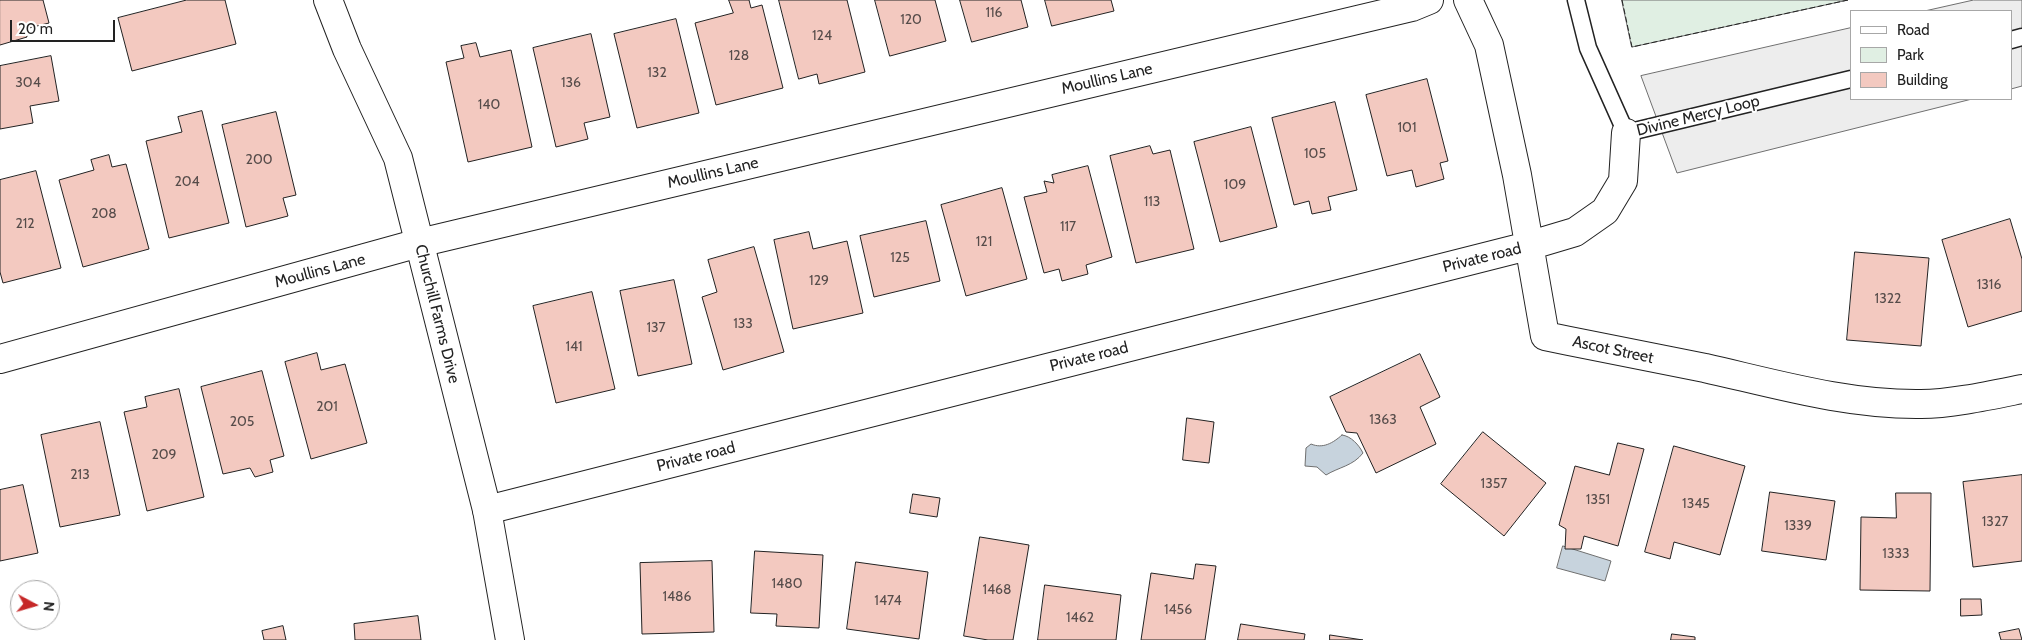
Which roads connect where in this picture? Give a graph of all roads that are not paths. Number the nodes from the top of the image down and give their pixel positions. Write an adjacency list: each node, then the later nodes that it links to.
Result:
1 (328, 0): 7 (street, Churchill Farms Drive)
2 (1429, 0): 7 (street, Moullins Lane)
3 (1468, 0): 8 (street, Ascot Street)
4 (1576, 0): 6 (lane, Divine Mercy Loop)
5 (1850, 79): 6 (lane, Divine Mercy Loop)
6 (1626, 134): 8 (street, Private road)
7 (420, 243): 9 (street, Moullins Lane); 11 (street, Churchill Farms Drive)
8 (1528, 246): 10 (street, Ascot Street); 11 (street, Private road)
9 (0, 359)
10 (2022, 389)
11 (487, 510): 12 (street, Churchill Farms Drive)
12 (510, 640)

